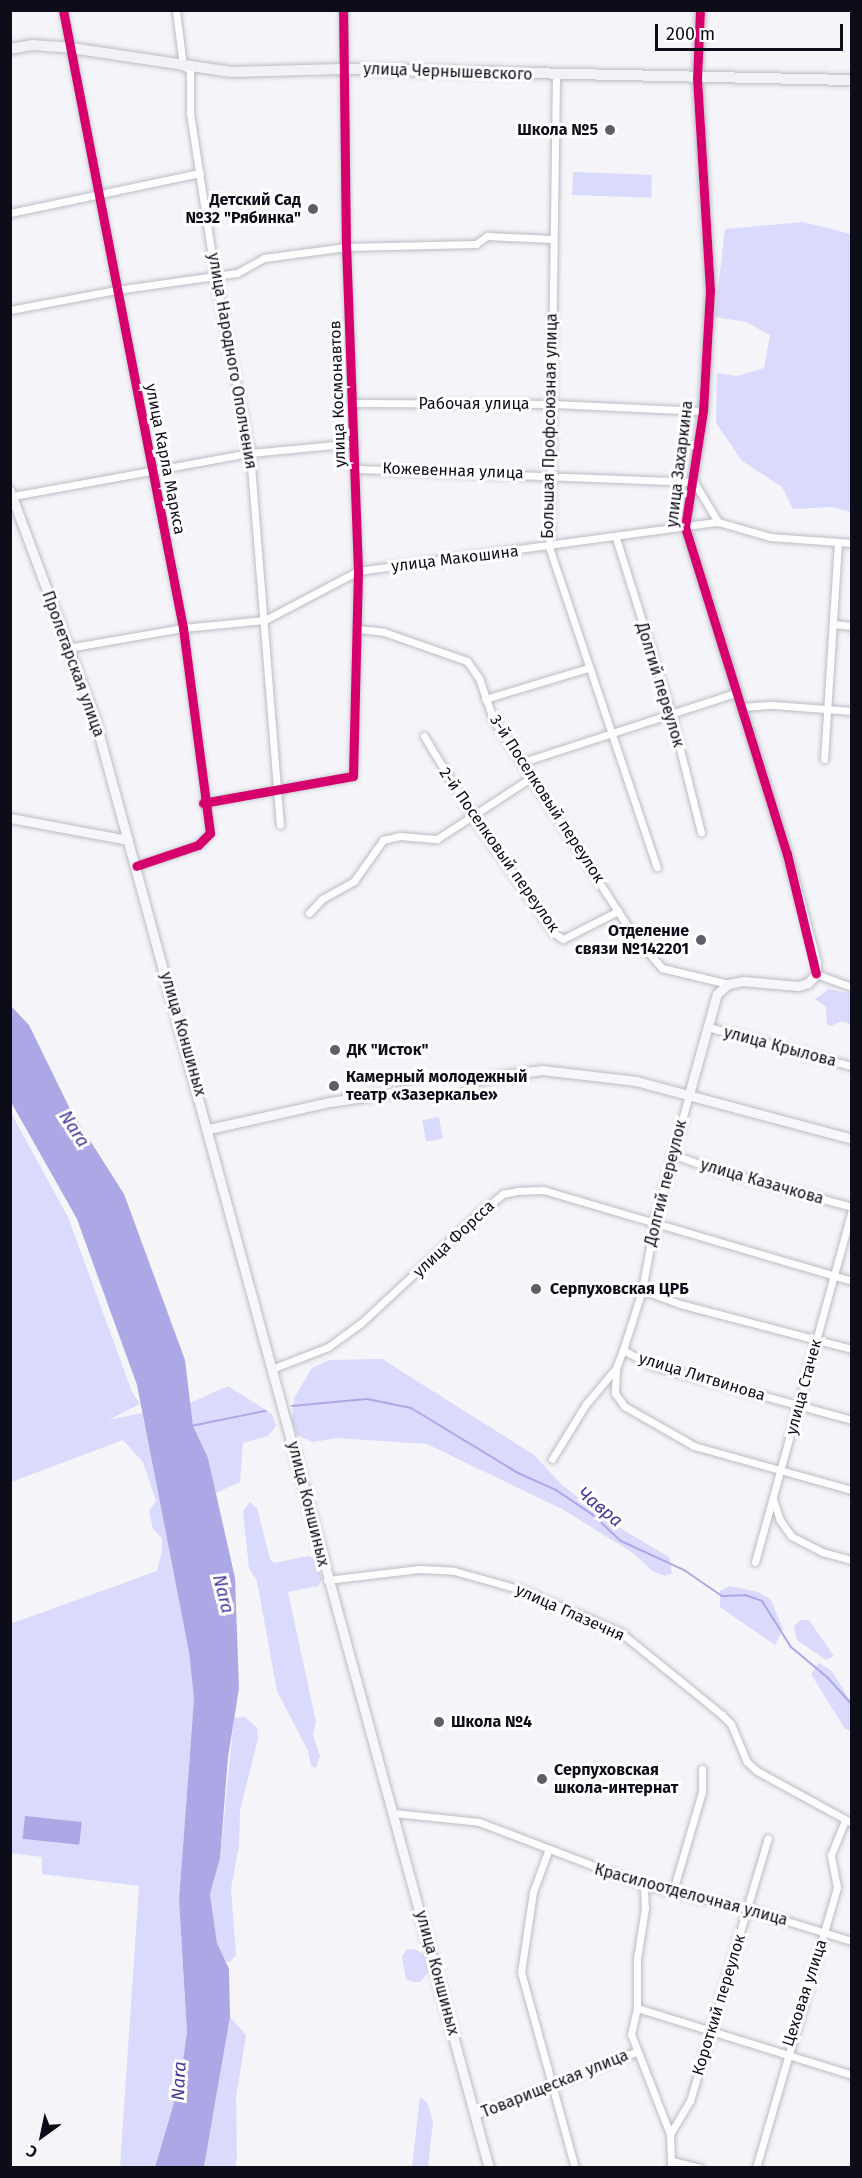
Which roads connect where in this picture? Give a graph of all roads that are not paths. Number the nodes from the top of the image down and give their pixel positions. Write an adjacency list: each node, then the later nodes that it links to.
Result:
1 (63, 10): 5 (street, улица Карла Маркса)
2 (176, 10): 7 (street, улица Народного Ополчения)
3 (343, 10): 8 (street, улица Космонавтов)
4 (700, 10): 10 (street, улица Захаркина)
5 (71, 48): 6 (main road, улица Чернышевского); 7 (main road, улица Чернышевского); 13 (street, улица Карла Маркса)
6 (10, 49)
7 (183, 66): 8 (main road, улица Чернышевского); 12 (street, улица Народного Ополчения)
8 (342, 69): 9 (main road, улица Чернышевского); 16 (street, улица Космонавтов)
9 (556, 75): 10 (main road, улица Чернышевского); 15 (street, Большая Профсоюзная улица)
10 (697, 78): 11 (main road, улица Чернышевского); 22 (street, улица Захаркина)
11 (852, 80)
12 (201, 173): 13 (street); 17 (street, улица Народного Ополчения)
13 (97, 198): 14 (street); 18 (street, улица Карла Маркса)
14 (10, 213)
15 (551, 239): 16 (street); 21 (street, Большая Профсоюзная улица)
16 (346, 247): 17 (street); 20 (street, улица Космонавтов)
17 (215, 276): 18 (street); 24 (street, улица Народного Ополчения)
18 (116, 290): 19 (street); 26 (street, улица Карла Маркса)
19 (10, 310)
20 (354, 403): 21 (street, Рабочая улица); 23 (street, улица Космонавтов)
21 (553, 404): 22 (street, Рабочая улица); 27 (street, Большая Профсоюзная улица)
22 (703, 411): 28 (street, улица Захаркина)
23 (355, 443): 24 (street); 25 (street, улица Космонавтов)
24 (250, 453): 26 (street); 37 (street, улица Народного Ополчения)
25 (356, 469): 27 (street, Кожевенная улица); 36 (street, улица Космонавтов)
26 (152, 471): 29 (street); 40 (street, улица Карла Маркса)
27 (551, 474): 28 (street, Кожевенная улица); 35 (street, Большая Профсоюзная улица)
28 (694, 482): 30 (street); 31 (street, улица Захаркина)
29 (11, 494): 42 (street, Пролетарская улица)
30 (718, 522): 31 (street, улица Макошина); 33 (street, улица Макошина)
31 (685, 527): 32 (street, улица Макошина); 44 (street, улица Захаркина)
32 (616, 538): 35 (street, улица Макошина); 49 (street, Долгий переулок)
33 (838, 542): 34 (street, улица Макошина); 38 (street)
34 (852, 543)
35 (549, 547): 36 (street, улица Макошина); 43 (street, Большая Профсоюзная улица)
36 (358, 571): 37 (street, улица Макошина); 41 (street, улица Космонавтов)
37 (265, 620): 40 (street, улица Макошина); 55 (street, улица Народного Ополчения)
38 (833, 624): 39 (street); 47 (street)
39 (852, 626)
40 (183, 628): 42 (street, улица Макошина); 56 (street, улица Карла Маркса)
41 (357, 629): 45 (street, 3-й Поселковый переулок); 55 (street, улица Космонавтов)
42 (68, 648): 61 (street, Пролетарская улица)
43 (588, 668): 45 (street); 50 (street, Большая Профсоюзная улица)
44 (738, 692): 46 (street, улица Захаркина); 49 (street)
45 (485, 699): 53 (street, 3-й Поселковый переулок)
46 (742, 707): 47 (street); 66 (street, улица Захаркина)
47 (828, 709): 48 (street); 52 (street)
48 (852, 711)
49 (671, 713): 50 (street); 60 (street, Долгий переулок)
50 (610, 734): 53 (street); 63 (street, Большая Профсоюзная улица)
51 (424, 736): 57 (street, 2-й Поселковый переулок)
52 (824, 759)
53 (523, 762): 54 (street, 3-й Поселковый переулок)
54 (532, 777): 57 (street); 64 (street, 3-й Поселковый переулок)
55 (277, 790): 56 (street); 59 (street, улица Народного Ополчения)
56 (203, 803): 62 (street, улица Карла Маркса)
57 (473, 817): 64 (street, 2-й Поселковый переулок); 65 (street)
58 (10, 818): 61 (street)
59 (280, 825)
60 (701, 832)
61 (128, 840): 62 (street, улица Коншиных)
62 (136, 866): 72 (street, улица Коншиных)
63 (657, 867)
64 (618, 911): 67 (street, 3-й Поселковый переулок)
65 (309, 913)
66 (816, 974): 67 (street); 68 (street)
67 (728, 984): 69 (street, Долгий переулок)
68 (852, 987)
69 (708, 1027): 70 (street, улица Крылова); 71 (street, Долгий переулок)
70 (852, 1066)
71 (688, 1094): 72 (street); 73 (street); 74 (street, Долгий переулок)
72 (209, 1129): 83 (street, улица Коншиных)
73 (852, 1139)
74 (672, 1154): 75 (street, улица Казачкова); 76 (street, Долгий переулок)
75 (852, 1209): 77 (street, улица Стачек)
76 (654, 1225): 77 (street, улица Форсса); 79 (street, Долгий переулок); 83 (street, улица Форсса)
77 (836, 1276): 78 (street, улица Форсса); 80 (street, улица Стачек)
78 (852, 1281)
79 (642, 1290): 80 (street); 82 (street, Долгий переулок)
80 (816, 1339): 81 (street); 85 (street, улица Стачек)
81 (852, 1349)
82 (623, 1350): 84 (street, Долгий переулок); 85 (street, улица Литвинова)
83 (274, 1368): 93 (street, улица Коншиных)
84 (616, 1368): 87 (street, Долгий переулок); 88 (street)
85 (798, 1406): 86 (street, улица Литвинова); 88 (street, улица Стачек)
86 (852, 1420)
87 (552, 1459)
88 (782, 1471): 89 (street); 90 (street, улица Стачек)
89 (852, 1490)
90 (773, 1499): 91 (street); 92 (street, улица Стачек)
91 (852, 1560)
92 (755, 1562)
93 (327, 1580): 95 (street, улица Коншиных); 96 (street, улица Глазечня)
94 (702, 1769): 100 (street)
95 (394, 1813): 98 (street, Красилоотделочная улица); 110 (street, улица Коншиных)
96 (848, 1821): 102 (street, Цеховая улица)
97 (768, 1838): 101 (street, Короткий переулок)
98 (548, 1851): 99 (street, Красилоотделочная улица); 109 (street)
99 (644, 1885): 100 (street, Красилоотделочная улица); 104 (street)
100 (673, 1891): 101 (street, Красилоотделочная улица)
101 (748, 1909): 102 (street, Красилоотделочная улица); 105 (street, Короткий переулок)
102 (825, 1932): 103 (street, Красилоотделочная улица); 107 (street, Цеховая улица)
103 (852, 1941)
104 (637, 2008): 105 (street); 106 (street)
105 (711, 2033): 107 (street); 111 (street, Короткий переулок)
106 (636, 2052): 109 (street, Товарищеская улица); 111 (street)
107 (785, 2057): 108 (street); 116 (street, Цеховая улица)
108 (852, 2075)
109 (552, 2087): 110 (street, Товарищеская улица); 114 (street)
110 (475, 2115): 113 (street, улица Коншиных)
111 (670, 2134): 112 (street)
112 (671, 2164): 115 (street)
113 (489, 2168)
114 (575, 2168)
115 (700, 2168)
116 (756, 2168)

